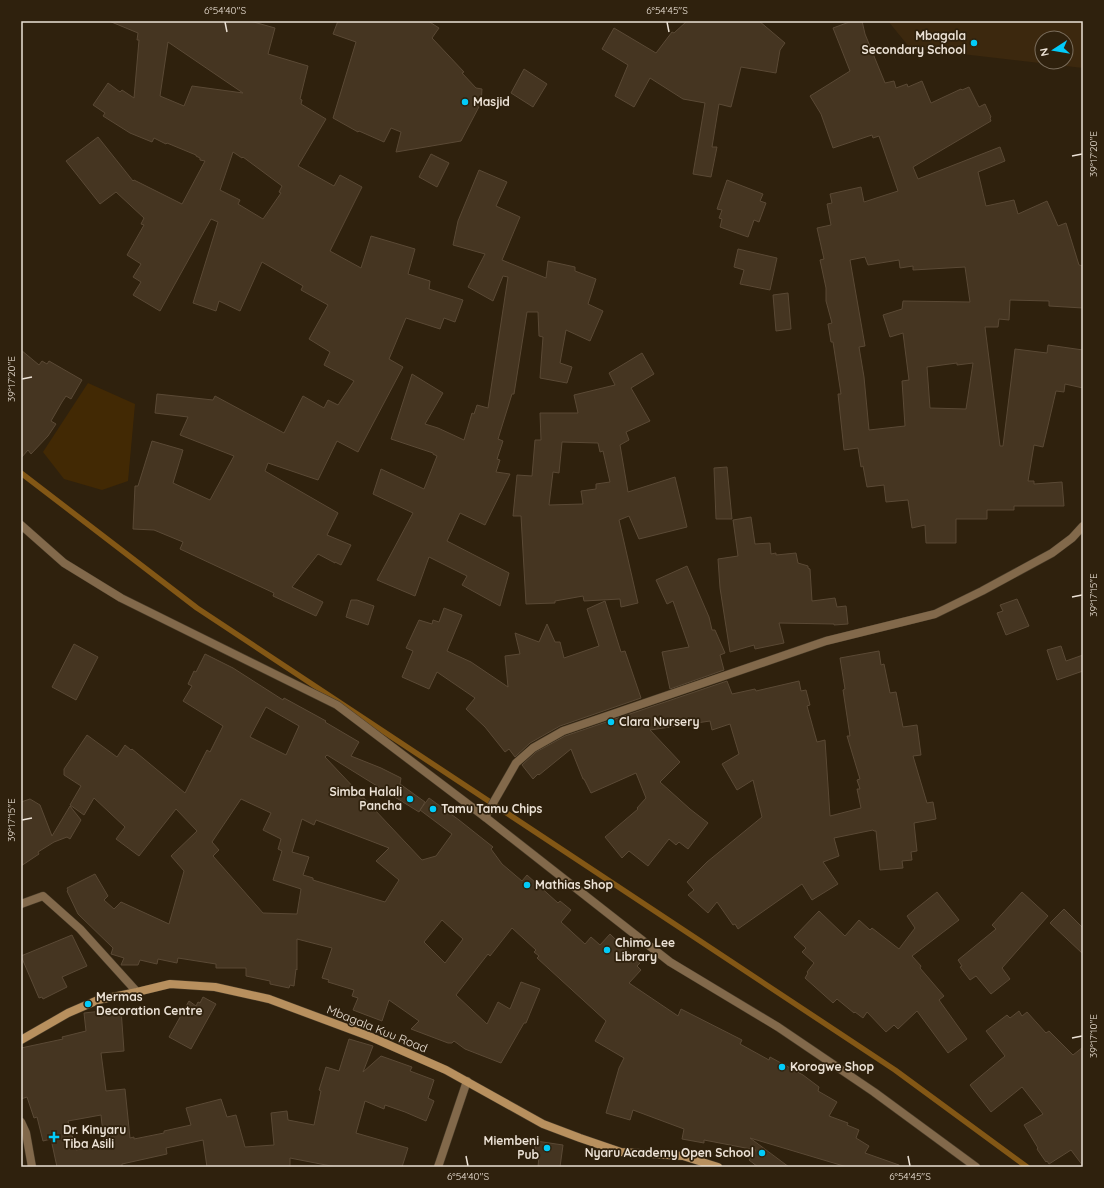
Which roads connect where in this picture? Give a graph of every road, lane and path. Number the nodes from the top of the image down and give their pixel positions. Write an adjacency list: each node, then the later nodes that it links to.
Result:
1 (21, 525): 3 (street)
2 (1083, 526): 3 (street)
3 (485, 817): 12 (street)
4 (21, 904): 5 (street)
5 (137, 992): 6 (street, Mbagala Kuu Road); 7 (street, Mbagala Kuu Road)
6 (21, 1040)
7 (468, 1081): 10 (street); 11 (street, Mbagala Kuu Road)
8 (21, 1122): 9 (street)
9 (32, 1167)
10 (438, 1167)
11 (718, 1167)
12 (976, 1167)

